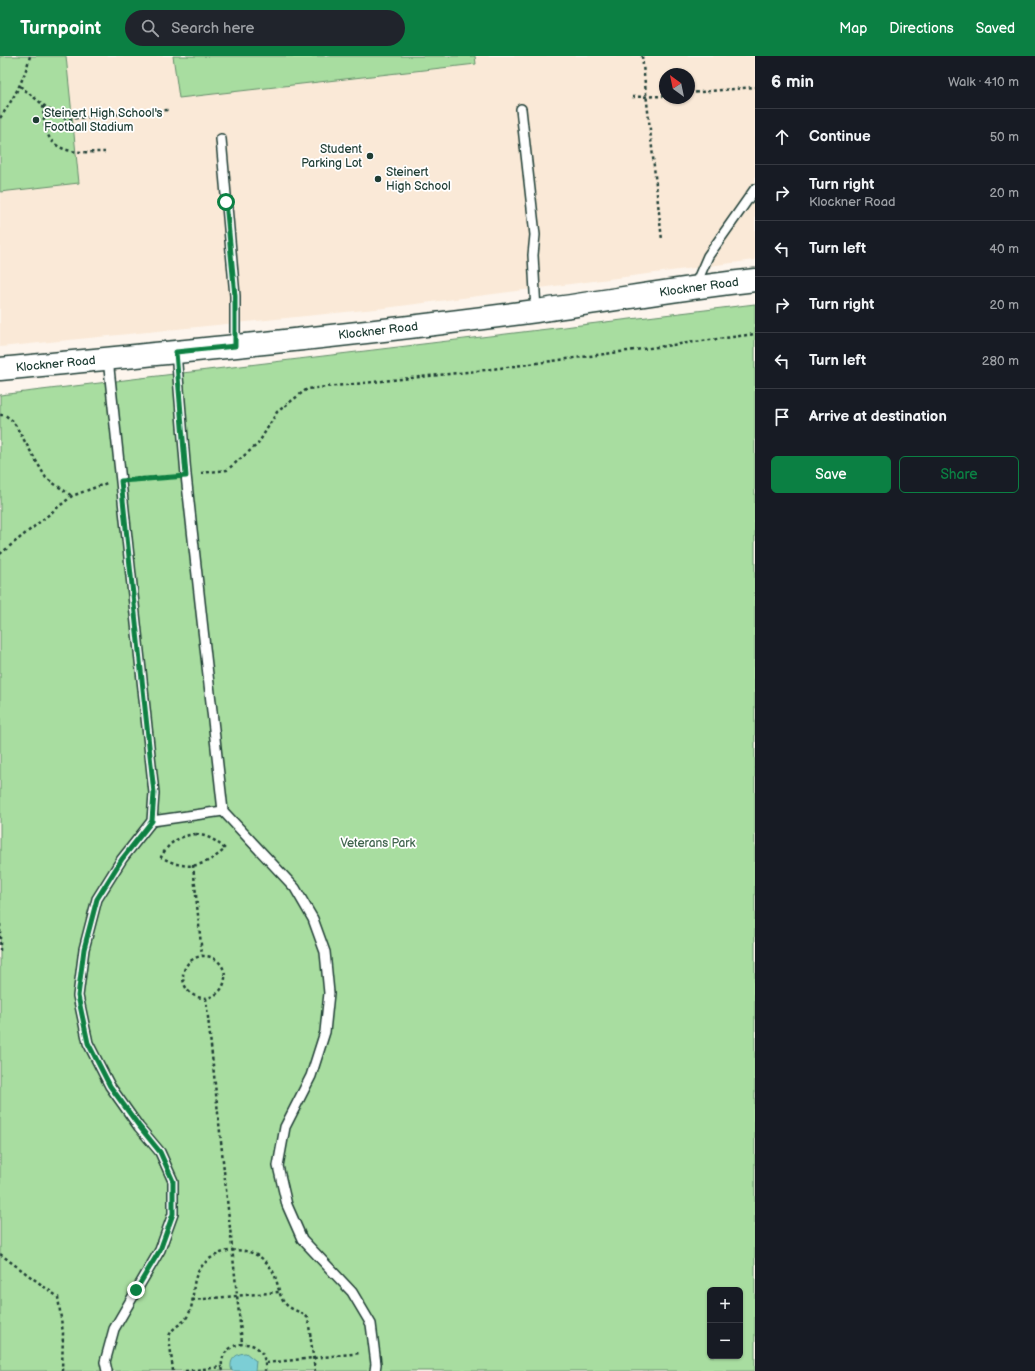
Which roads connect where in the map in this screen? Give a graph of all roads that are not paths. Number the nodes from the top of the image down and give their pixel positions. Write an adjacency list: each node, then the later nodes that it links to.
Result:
1 (521, 109): 6 (lane)
2 (220, 139): 7 (lane)
3 (755, 189): 5 (lane)
4 (755, 280): 5 (main road, Klockner Road)
5 (695, 286): 6 (main road, Klockner Road)
6 (536, 310): 7 (main road, Klockner Road)
7 (235, 346): 8 (main road, Klockner Road)
8 (176, 352): 9 (main road, Klockner Road); 11 (lane)
9 (108, 359): 10 (main road, Klockner Road); 12 (lane)
10 (0, 370)
11 (223, 811): 12 (lane); 14 (lane)
12 (152, 821): 13 (lane)
13 (107, 1371)
14 (375, 1371)

